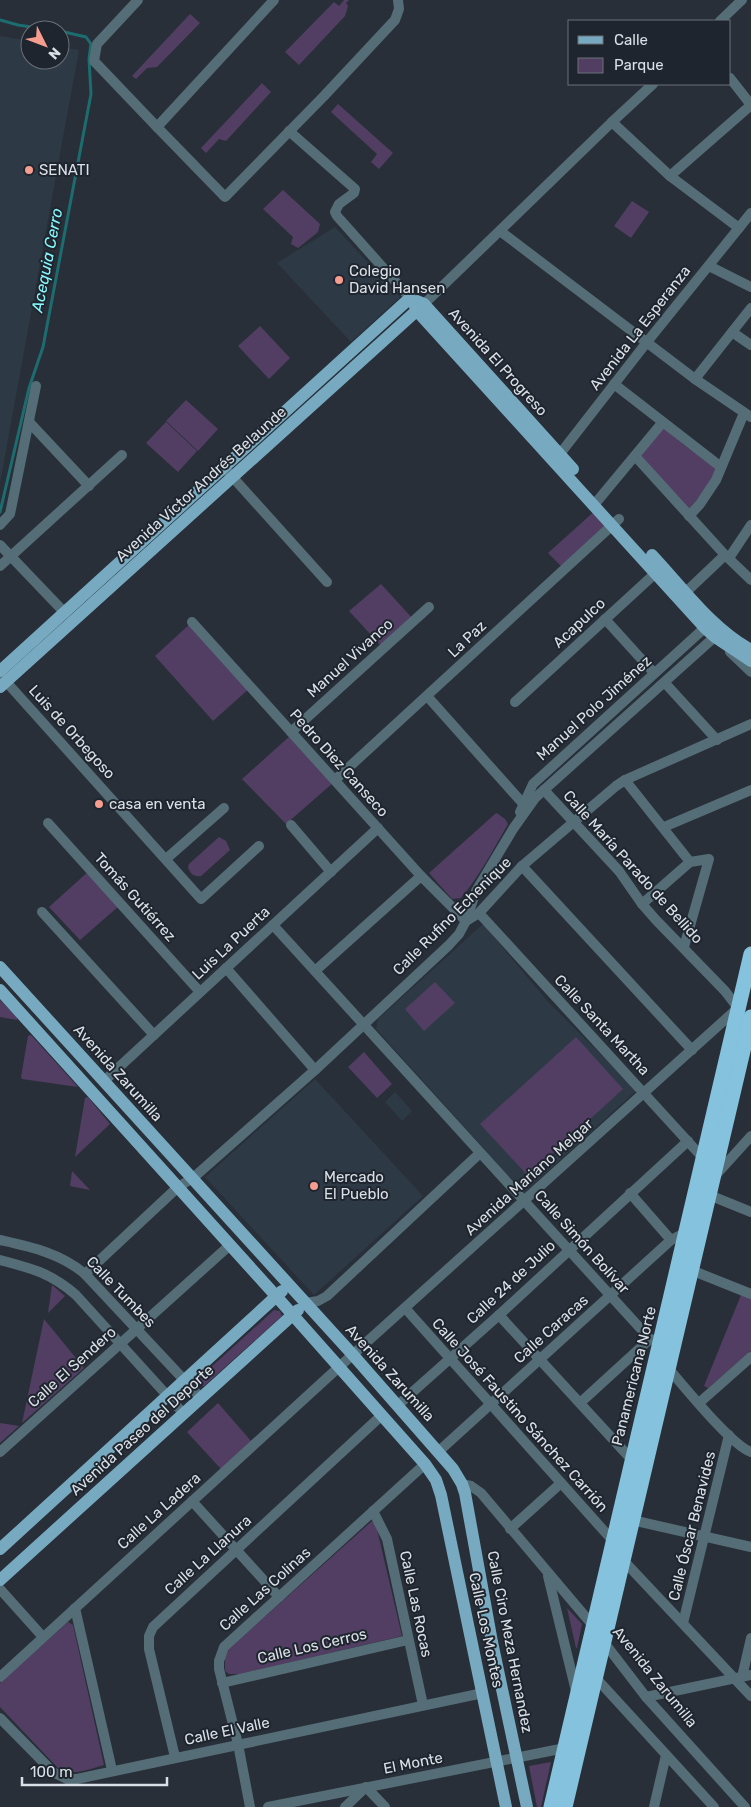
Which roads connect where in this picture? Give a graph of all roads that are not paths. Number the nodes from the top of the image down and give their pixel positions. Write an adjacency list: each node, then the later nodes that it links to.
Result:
1 (138, 0): 10 (street)
2 (274, 0): 10 (street)
3 (398, 0): 11 (street)
4 (742, 0): 5 (street)
5 (721, 20)
6 (731, 79): 8 (street)
7 (652, 85): 9 (street)
8 (751, 105): 12 (street)
9 (612, 122): 12 (street); 14 (street)
10 (157, 128): 11 (street)
11 (289, 131): 17 (street)
12 (670, 176): 13 (street)
13 (747, 221): 15 (street, Avenida La Esperanza)
14 (500, 231): 18 (street); 21 (street)
15 (709, 266): 16 (street); 21 (street, Avenida La Esperanza)
16 (751, 287)
17 (410, 298): 18 (main road, Avenida El Progreso); 33 (main road, Avenida Víctor Andrés Belaunde)
18 (421, 308): 31 (main road, Avenida El Progreso); 34 (main road, Avenida Víctor Andrés Belaunde)
19 (751, 308): 20 (street)
20 (732, 332): 22 (street); 23 (street)
21 (647, 342): 23 (street); 24 (street, Avenida La Esperanza)
22 (751, 345)
23 (695, 379): 26 (street)
24 (614, 384): 28 (street); 31 (street, Avenida La Esperanza)
25 (36, 386): 27 (street)
26 (747, 415): 32 (street)
27 (29, 422): 35 (street); 40 (street)
28 (662, 423): 30 (street); 32 (street)
29 (122, 455): 35 (street)
30 (635, 456): 36 (street); 37 (street)
31 (557, 459): 36 (main road, Avenida El Progreso)
32 (721, 467): 37 (street)
33 (224, 468): 34 (street); 50 (main road, Avenida Víctor Andrés Belaunde)
34 (233, 478): 47 (street); 59 (main road, Avenida Víctor Andrés Belaunde)
35 (89, 486): 42 (street)
36 (597, 502): 38 (main road, Avenida El Progreso)
37 (689, 516): 43 (street)
38 (616, 522): 45 (main road, Avenida El Progreso); 61 (street, La Paz)
39 (751, 524): 43 (street)
40 (0, 525)
41 (0, 545): 42 (street)
42 (11, 556): 44 (street); 50 (street)
43 (727, 556): 46 (street); 48 (street)
44 (0, 566)
45 (659, 569): 48 (main road, Avenida El Progreso); 51 (street, Acapulco); 53 (main road, Avenida El Progreso)
46 (751, 580)
47 (327, 582)
48 (686, 592): 53 (main road, Avenida El Progreso)
49 (429, 607): 64 (street, Manuel Vivanco)
50 (65, 612): 59 (main road, Avenida Víctor Andrés Belaunde)
51 (605, 619): 58 (street); 62 (street, Acapulco)
52 (192, 622): 64 (street, Pedro Diez Canseco)
53 (709, 625): 54 (main road, Avenida El Progreso); 58 (street, Manuel Polo Jiménez)
54 (719, 634): 55 (main road, Avenida El Progreso); 56 (main road, Avenida El Progreso); 57 (street, Avenida El Progreso); 60 (street, Manuel Polo Jiménez)
55 (751, 650)
56 (751, 661)
57 (751, 672)
58 (654, 673): 70 (street, Manuel Polo Jiménez)
59 (2, 679): 78 (street, Luis de Orbegoso)
60 (665, 683): 65 (street); 68 (street, Manuel Polo Jiménez)
61 (427, 696): 66 (street, La Paz); 70 (street)
62 (515, 702)
63 (751, 724): 65 (street, Calle Rufino Echenique)
64 (291, 732): 66 (street, Pedro Diez Canseco)
65 (717, 740): 67 (street, Calle Rufino Echenique)
66 (335, 780): 75 (street, Pedro Diez Canseco)
67 (626, 780): 72 (street, Calle Rufino Echenique); 76 (street)
68 (544, 790): 70 (street, Manuel Polo Jiménez); 72 (street, Calle María Parado de Bellido)
69 (751, 790): 76 (street)
70 (525, 806): 86 (street, Manuel Polo Jiménez)
71 (224, 808): 78 (street)
72 (575, 822): 80 (street, Calle Rufino Echenique); 83 (street, Calle María Parado de Bellido)
73 (48, 823): 94 (street, Tomás Gutiérrez)
74 (291, 825): 81 (street)
75 (378, 828): 81 (street, Luis La Puerta); 82 (street, Pedro Diez Canseco)
76 (664, 828): 79 (street)
77 (259, 846): 78 (street, Luis de Orbegoso)
78 (166, 859)
79 (690, 862): 83 (street); 88 (street)
80 (522, 866): 85 (street, Calle Rufino Echenique); 99 (street)
81 (330, 872): 87 (street, Luis La Puerta)
82 (421, 876): 86 (street, Pedro Diez Canseco); 92 (street)
83 (642, 904): 88 (street, Calle María Parado de Bellido)
84 (42, 912): 98 (street)
85 (479, 913): 86 (street, Calle Rufino Echenique); 102 (street, Calle Santa Martha)
86 (466, 921): 97 (street, Calle Rufino Echenique)
87 (273, 925): 91 (street, Luis La Puerta); 92 (street, Calle Simón Bolívar)
88 (684, 947): 95 (street, Calle María Parado de Bellido)
89 (751, 954): 95 (highway, Panamericana Norte)
90 (0, 967): 101 (main road, Avenida Zarumilla)
91 (226, 968): 94 (street, Luis La Puerta); 100 (street)
92 (315, 971): 97 (street, Calle Simón Bolívar)
93 (0, 990): 109 (main road)
94 (200, 992): 98 (street, Luis La Puerta)
95 (738, 1008): 99 (street, Avenida Mariano Melgar); 106 (highway, Panamericana Norte)
96 (751, 1017): 108 (highway, Panamericana Norte)
97 (363, 1024): 100 (street, Calle Rufino Echenique); 105 (street, Calle Simón Bolívar)
98 (154, 1035): 101 (street, Luis La Puerta)
99 (692, 1050): 102 (street, Avenida Mariano Melgar)
100 (315, 1070): 107 (street, Calle Rufino Echenique)
101 (104, 1081): 107 (main road, Avenida Zarumilla)
102 (645, 1092): 104 (street, Calle Santa Martha); 112 (street, Avenida Mariano Melgar)
103 (751, 1136): 108 (street)
104 (688, 1141): 106 (street, Calle Santa Martha); 110 (street, Calle 24 de Julio)
105 (480, 1153): 112 (street, Calle Simón Bolívar); 126 (street)
106 (703, 1158): 114 (highway, Panamericana Norte)
107 (193, 1178): 109 (street, Calle Rufino Echenique); 122 (main road, Avenida Zarumilla)
108 (712, 1180): 111 (highway, Panamericana Norte)
109 (178, 1188): 117 (main road); 121 (street, Calle Rufino Echenique)
110 (630, 1193): 116 (street); 118 (street, Calle 24 de Julio)
111 (709, 1195): 113 (street); 120 (highway, Panamericana Norte)
112 (524, 1201): 118 (street, Calle Simón Bolívar); 127 (street, Avenida Mariano Melgar)
113 (751, 1212)
114 (687, 1232): 116 (street, Calle Caracas); 131 (highway, Panamericana Norte)
115 (0, 1240): 121 (street, Calle Tumbes)
116 (671, 1240): 125 (street, Calle Caracas)
117 (230, 1245): 124 (main road); 130 (street, Calle El Sendero)
118 (568, 1250): 125 (street, Calle Simón Bolívar); 129 (street, Calle 24 de Julio)
119 (0, 1260): 132 (street)
120 (691, 1270): 123 (street); 138 (highway, Panamericana Norte)
121 (84, 1274): 130 (street, Calle Tumbes)
122 (289, 1284): 124 (main road, Avenida Paseo del Deporte); 126 (main road, Avenida Zarumilla)
123 (751, 1294)
124 (276, 1296): 128 (main road); 139 (main road, Avenida Paseo del Deporte)
125 (610, 1296): 131 (street, Calle Simón Bolívar); 136 (street, Calle Caracas)
126 (306, 1303): 128 (main road, Avenida Paseo del Deporte); 133 (main road, Avenida Zarumilla)
127 (405, 1308): 133 (street, Avenida Mariano Melgar); 135 (street, Calle José Faustino Sánchez Carrión)
128 (293, 1315): 137 (main road); 141 (main road, Avenida Paseo del Deporte)
129 (499, 1315): 135 (street, Calle 24 de Julio); 136 (street)
130 (136, 1329): 132 (street, Calle El Sendero); 139 (street, Calle Tumbes)
131 (655, 1340): 143 (street); 152 (highway, Panamericana Norte)
132 (120, 1344): 140 (street); 149 (street, Calle El Sendero)
133 (353, 1354): 137 (street, Avenida Mariano Melgar); 145 (main road, Avenida Zarumilla)
134 (751, 1357): 142 (street)
135 (449, 1358): 144 (street, Calle José Faustino Sánchez Carrión); 145 (street, Calle 24 de Julio)
136 (540, 1360): 143 (street); 144 (street, Calle Caracas)
137 (339, 1367): 147 (main road); 156 (street, Calle La Ladera)
138 (668, 1368): 142 (street); 158 (highway, Panamericana Norte)
139 (185, 1380): 140 (main road, Avenida Paseo del Deporte); 141 (street, Calle Tumbes)
140 (168, 1396): 146 (street); 163 (main road, Avenida Paseo del Deporte)
141 (201, 1398): 146 (main road, Avenida Paseo del Deporte)
142 (699, 1402): 148 (street)
143 (580, 1403): 152 (street)
144 (491, 1404): 150 (street, Calle Caracas); 154 (street, Calle José Faustino Sánchez Carrión)
145 (398, 1405): 150 (main road, Avenida Zarumilla)
146 (184, 1414): 167 (main road, Avenida Paseo del Deporte)
147 (382, 1416): 153 (main road); 164 (street, Calle La Llanura)
148 (729, 1435): 151 (street); 160 (street, Calle Óscar Benavides)
149 (0, 1452)
150 (438, 1452): 155 (main road, Avenida Zarumilla)
151 (751, 1452)
152 (632, 1460): 161 (highway, Panamericana Norte)
153 (424, 1464): 157 (street, Calle Las Colinas); 181 (main road, Calle Los Montes)
154 (561, 1483): 159 (street); 161 (street, Calle José Faustino Sánchez Carrión)
155 (462, 1484): 159 (street, Avenida Zarumilla); 191 (main road, Calle Ciro Meza Hernandez)
156 (192, 1501): 164 (street); 170 (street, Calle La Ladera)
157 (373, 1511): 169 (street, Calle Las Colinas); 175 (street, Calle Las Rocas)
158 (632, 1520): 160 (street); 165 (highway, Panamericana Norte)
159 (510, 1529): 166 (street, Avenida Zarumilla)
160 (704, 1536): 162 (street); 171 (street, Calle Óscar Benavides)
161 (613, 1541): 172 (highway, Panamericana Norte)
162 (751, 1547)
163 (0, 1549)
164 (236, 1550): 169 (street); 190 (street, Calle La Llanura)
165 (622, 1559): 171 (street); 176 (highway, Panamericana Norte)
166 (547, 1573): 172 (street, Avenida Zarumilla); 182 (street)
167 (0, 1580)
168 (0, 1589): 173 (street)
169 (279, 1597): 180 (street, Calle Las Colinas)
170 (75, 1608): 173 (street, Calle La Ladera); 193 (street)
171 (684, 1623): 178 (street)
172 (593, 1626): 176 (street, Avenida Zarumilla); 182 (highway, Panamericana Norte)
173 (43, 1637): 177 (street, Calle La Ladera)
174 (751, 1638): 178 (street)
175 (408, 1640): 180 (street, Calle Los Cerros); 185 (street, Calle Las Rocas)
176 (605, 1643): 179 (highway, Panamericana Norte); 184 (street, Avenida Zarumilla)
177 (0, 1677)
178 (743, 1677): 183 (street); 184 (street)
179 (596, 1678): 189 (street); 202 (highway, Panamericana Norte)
180 (222, 1683): 187 (street, Calle Las Colinas)
181 (483, 1693): 185 (street, Calle El Valle); 192 (main road, Calle Los Montes)
182 (577, 1696): 188 (highway, Panamericana Norte)
183 (751, 1696)
184 (646, 1697): 205 (street, Avenida Zarumilla)
185 (423, 1705): 187 (street, Calle El Valle)
186 (0, 1718): 193 (street, Calle El Valle)
187 (238, 1744): 190 (street, Calle El Valle); 195 (street, Calle Las Colinas)
188 (565, 1748): 191 (street, El Monte); 201 (highway, Panamericana Norte)
189 (666, 1755): 203 (street); 204 (street)
190 (175, 1757): 193 (street, Calle El Valle)
191 (516, 1757): 192 (street, El Monte); 200 (main road, Calle Ciro Meza Hernandez)
192 (497, 1761): 194 (street, El Monte); 199 (main road, Calle Los Montes)
193 (112, 1770)
194 (366, 1787): 196 (street, El Monte); 197 (street); 198 (street)
195 (250, 1807)
196 (268, 1807)
197 (345, 1807)
198 (385, 1807)
199 (506, 1807)
200 (527, 1807)
201 (551, 1807)
202 (565, 1807)
203 (654, 1807)
204 (714, 1807)
205 (745, 1807)

